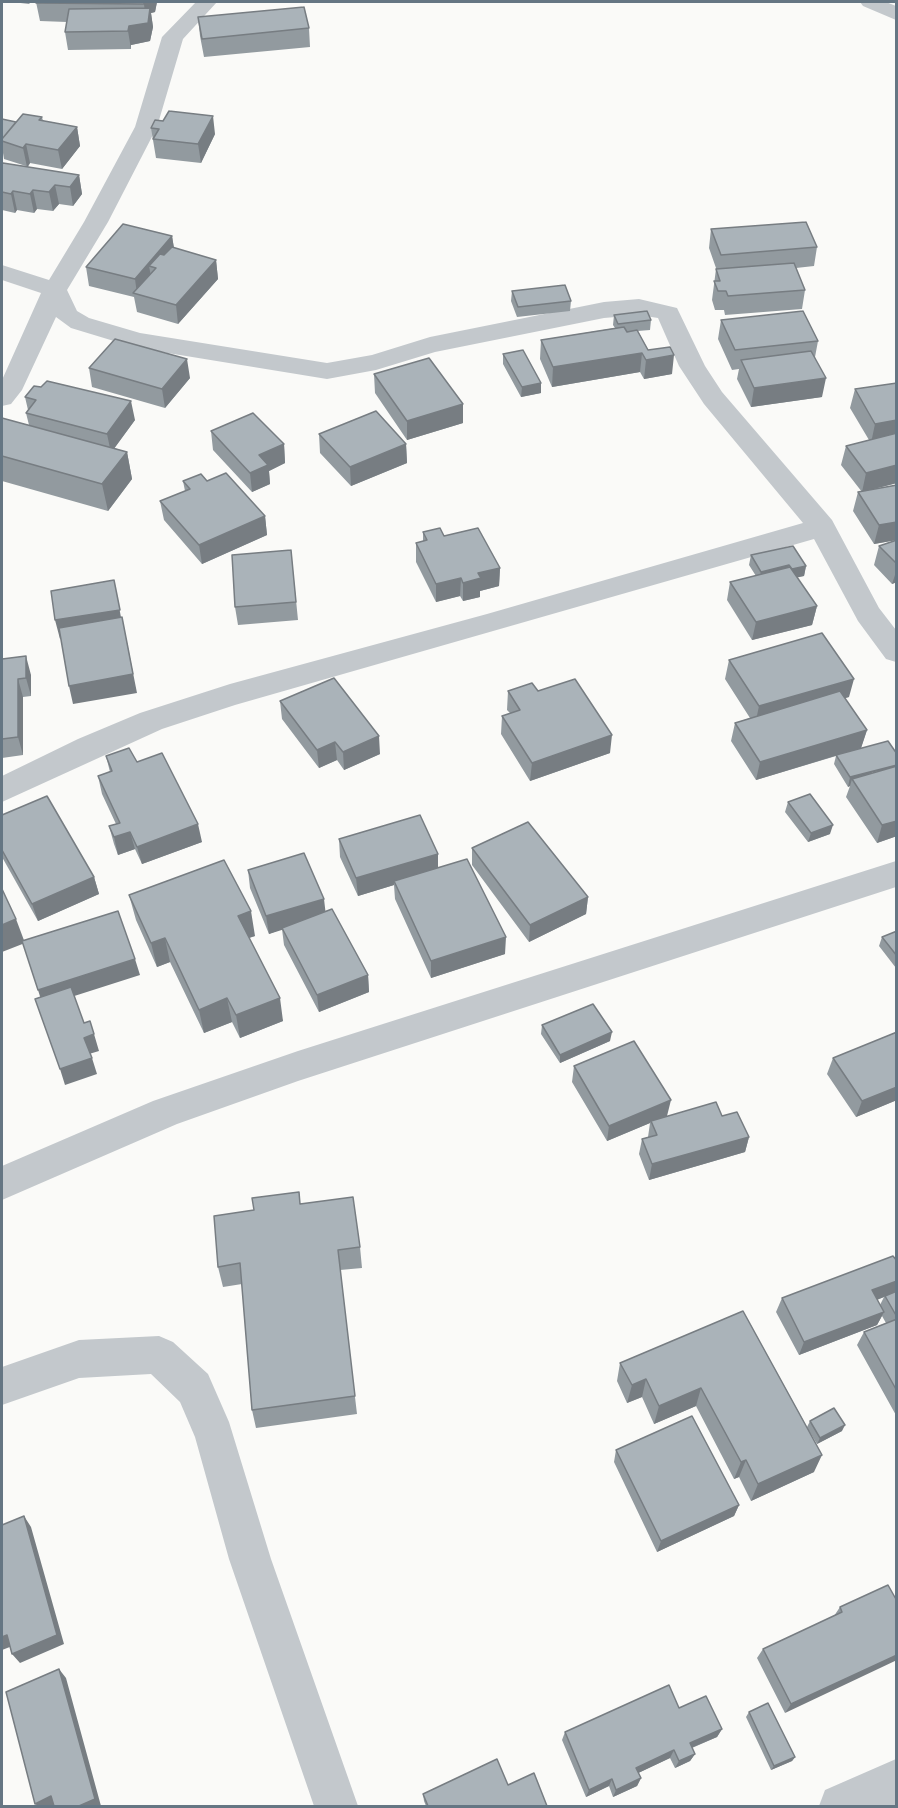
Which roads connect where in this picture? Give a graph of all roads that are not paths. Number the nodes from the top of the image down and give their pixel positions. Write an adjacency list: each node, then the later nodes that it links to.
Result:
1 (207, 2): 5 (street)
2 (870, 2): 3 (street)
3 (897, 14)
4 (2, 272): 5 (street)
5 (55, 290): 6 (street); 7 (street)
6 (2, 398)
7 (822, 527): 8 (street); 9 (street)
8 (897, 651)
9 (2, 790)
10 (897, 874): 11 (street)
11 (2, 1184)
12 (2, 1386): 14 (street)
13 (897, 1782): 15 (street)
14 (336, 1806)
15 (841, 1806)

